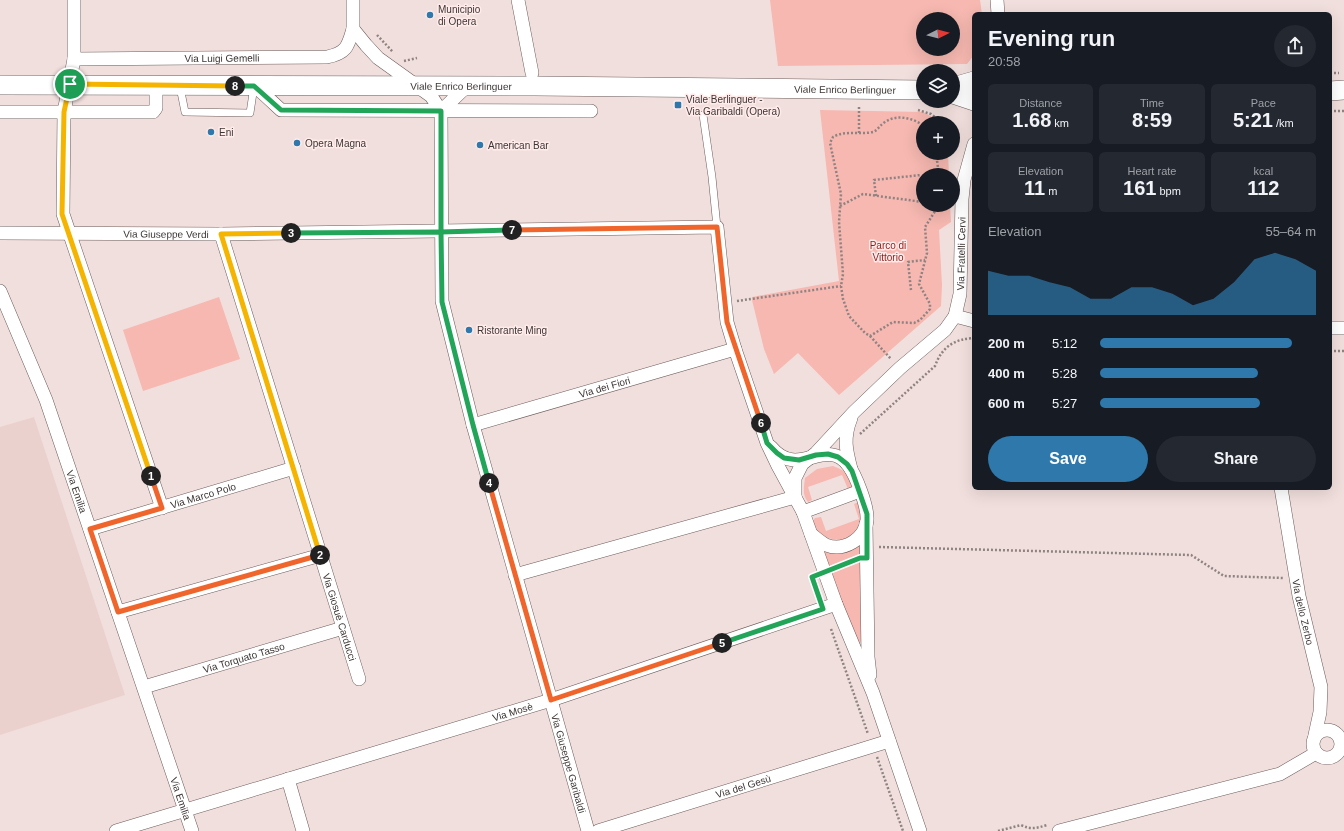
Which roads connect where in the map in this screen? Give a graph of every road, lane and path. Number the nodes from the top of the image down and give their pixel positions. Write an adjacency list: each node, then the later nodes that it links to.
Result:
1 (74, 0): 10 (street)
2 (353, 0): 6 (street)
3 (518, 0): 12 (street)
4 (997, 0): 5 (street)
5 (998, 12)
6 (353, 29): 10 (street, Via Luigi Gemelli); 20 (street)
7 (375, 33): 8 (path)
8 (397, 56)
9 (417, 58): 11 (path)
10 (74, 59): 14 (street)
11 (407, 63)
12 (532, 73)
13 (972, 81): 18 (street)
14 (70, 84): 15 (street, Viale Enrico Berlinguer); 16 (street, Viale Enrico Berlinguer); 34 (street)
15 (0, 85)
16 (156, 85): 17 (street, Viale Enrico Berlinguer); 34 (street)
17 (180, 85): 19 (street, Viale Enrico Berlinguer); 19 (lane)
18 (960, 85)
19 (254, 86): 20 (street, Viale Enrico Berlinguer); 29 (street)
20 (415, 86): 21 (street, Viale Enrico Berlinguer); 29 (street)
21 (467, 86): 22 (street, Viale Enrico Berlinguer); 29 (street)
22 (916, 90)
23 (1332, 90): 24 (street)
24 (1344, 90)
25 (960, 96): 26 (street)
26 (972, 100)
27 (859, 107): 38 (path)
28 (918, 110): 36 (path)
29 (441, 111): 30 (street); 46 (street, Via Giuseppe Garibaldi)
30 (591, 111)
31 (1332, 111): 32 (path)
32 (1344, 111)
33 (0, 112): 34 (street)
34 (64, 112): 47 (street)
35 (703, 115): 45 (lane)
36 (933, 116)
37 (916, 121): 38 (path)
38 (859, 133): 43 (path)
39 (972, 151): 55 (street, Via Fratelli Cervi)
40 (916, 176): 41 (path)
41 (876, 196): 42 (path); 43 (path)
42 (916, 201)
43 (840, 206): 51 (path)
44 (935, 212): 50 (path)
45 (717, 227): 46 (street, Via Giuseppe Verdi); 61 (street)
46 (441, 232): 49 (street, Via Giuseppe Verdi); 66 (street, Via Giuseppe Garibaldi)
47 (69, 233): 48 (street, Via Giuseppe Verdi); 49 (street, Via Giuseppe Verdi); 75 (street)
48 (0, 234)
49 (221, 234): 70 (street, Via Giosuè Carducci)
50 (925, 260): 52 (path); 59 (path)
51 (841, 286): 54 (path); 59 (path)
52 (911, 290)
53 (0, 291): 78 (street, Via Emilia)
54 (737, 301)
55 (955, 316): 56 (street); 64 (street)
56 (972, 320)
57 (1332, 328): 58 (street)
58 (1344, 328)
59 (870, 336): 64 (path)
60 (972, 338): 67 (path)
61 (735, 350): 66 (street, Via dei Fiori); 68 (street)
62 (1332, 351): 63 (path)
63 (1344, 351)
64 (900, 368): 65 (street)
65 (854, 412): 69 (street); 71 (street)
66 (473, 425): 84 (street, Via Giuseppe Garibaldi)
67 (855, 439)
68 (767, 443): 69 (street); 74 (street)
69 (812, 457): 71 (street); 74 (street)
70 (294, 468): 75 (street, Via Marco Polo); 81 (street, Via Giosuè Carducci)
71 (852, 471): 73 (street)
72 (1281, 490): 85 (street, Via dello Zerbo)
73 (860, 491): 76 (street); 77 (street)
74 (796, 497): 76 (street); 84 (street)
75 (162, 508): 78 (street, Via Marco Polo)
76 (803, 512): 79 (street)
77 (866, 523): 79 (street); 82 (street)
78 (90, 529): 88 (street, Via Emilia)
79 (811, 534): 83 (street)
80 (876, 542): 85 (path)
81 (321, 555): 88 (street); 89 (street, Via Giosuè Carducci)
82 (867, 558): 83 (path); 92 (street)
83 (824, 572): 86 (street)
84 (515, 575): 93 (street, Via Giuseppe Garibaldi)
85 (1296, 578): 94 (street, Via dello Zerbo)
86 (836, 604): 87 (street, Via Mosè); 92 (street)
87 (823, 609): 93 (street, Via Mosè); 96 (path)
88 (118, 612): 91 (street, Via Emilia)
89 (343, 628): 90 (street, Via Giosuè Carducci); 91 (street, Via Torquato Tasso)
90 (359, 679)
91 (144, 687): 100 (street, Via Emilia)
92 (873, 693): 95 (street)
93 (551, 700): 99 (street, Via Mosè); 105 (street, Via Giuseppe Garibaldi)
94 (1315, 735): 97 (street); 98 (street)
95 (889, 741): 96 (street, Via del Gesù); 108 (street)
96 (870, 742): 106 (street, Via del Gesù); 107 (path)
97 (1316, 753): 98 (street); 101 (street)
98 (1340, 758)
99 (288, 778): 100 (street, Via Mosè); 104 (street)
100 (185, 809): 102 (street, Via Mosè); 103 (street, Via Emilia)
101 (1053, 828): 109 (path)
102 (116, 831)
103 (192, 831)
104 (303, 831)
105 (588, 831)
106 (598, 831)
107 (903, 831)
108 (920, 831)
109 (998, 831)

